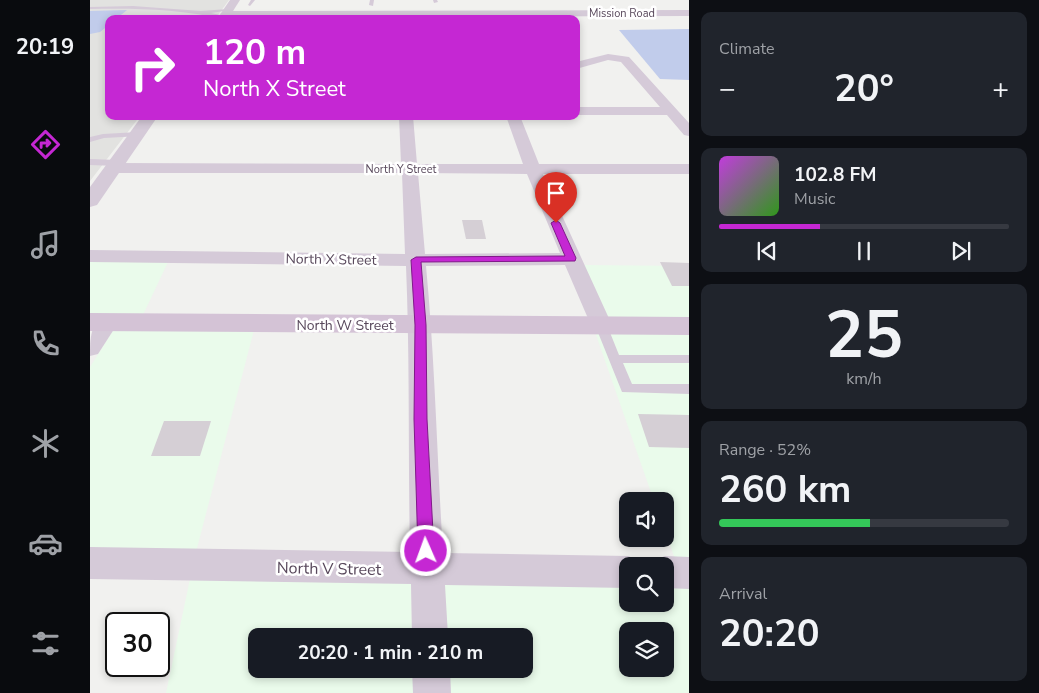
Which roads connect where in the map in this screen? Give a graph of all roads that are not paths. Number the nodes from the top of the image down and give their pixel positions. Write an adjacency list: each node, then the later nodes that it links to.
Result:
1 (90, 8): 2 (lane)
2 (160, 9): 3 (lane); 6 (lane)
3 (201, 12): 4 (lane); 4 (lane)
4 (227, 12): 5 (street, Mission Road)
5 (689, 13)
6 (155, 14)
7 (580, 65): 9 (street)
8 (580, 111): 9 (street)
9 (671, 111): 13 (street)
10 (147, 120): 14 (street)
11 (406, 120): 18 (street)
12 (515, 120): 19 (street)
13 (689, 132)
14 (138, 134): 15 (lane); 17 (street)
15 (90, 140)
16 (90, 162): 17 (lane)
17 (115, 166): 18 (street, North Y Street); 21 (street)
18 (409, 169): 19 (street, North Y Street); 24 (street)
19 (533, 169): 20 (street, North Y Street); 23 (street)
20 (689, 169)
21 (90, 201)
22 (90, 256): 24 (street, North X Street)
23 (571, 258): 24 (street, North X Street); 27 (street)
24 (416, 260): 26 (street)
25 (98, 323): 26 (main road, North W Street); 29 (street)
26 (420, 325): 27 (main road, North W Street); 34 (street)
27 (601, 325): 28 (main road, North W Street); 30 (lane)
28 (689, 326)
29 (90, 348)
30 (614, 359): 31 (lane); 32 (lane)
31 (689, 359)
32 (689, 389)
33 (90, 563): 34 (street, North V Street)
34 (427, 570): 35 (street, North V Street); 38 (street)
35 (619, 572)
36 (674, 572): 37 (street)
37 (689, 573)
38 (430, 628)
39 (431, 678): 40 (street)
40 (432, 693)

